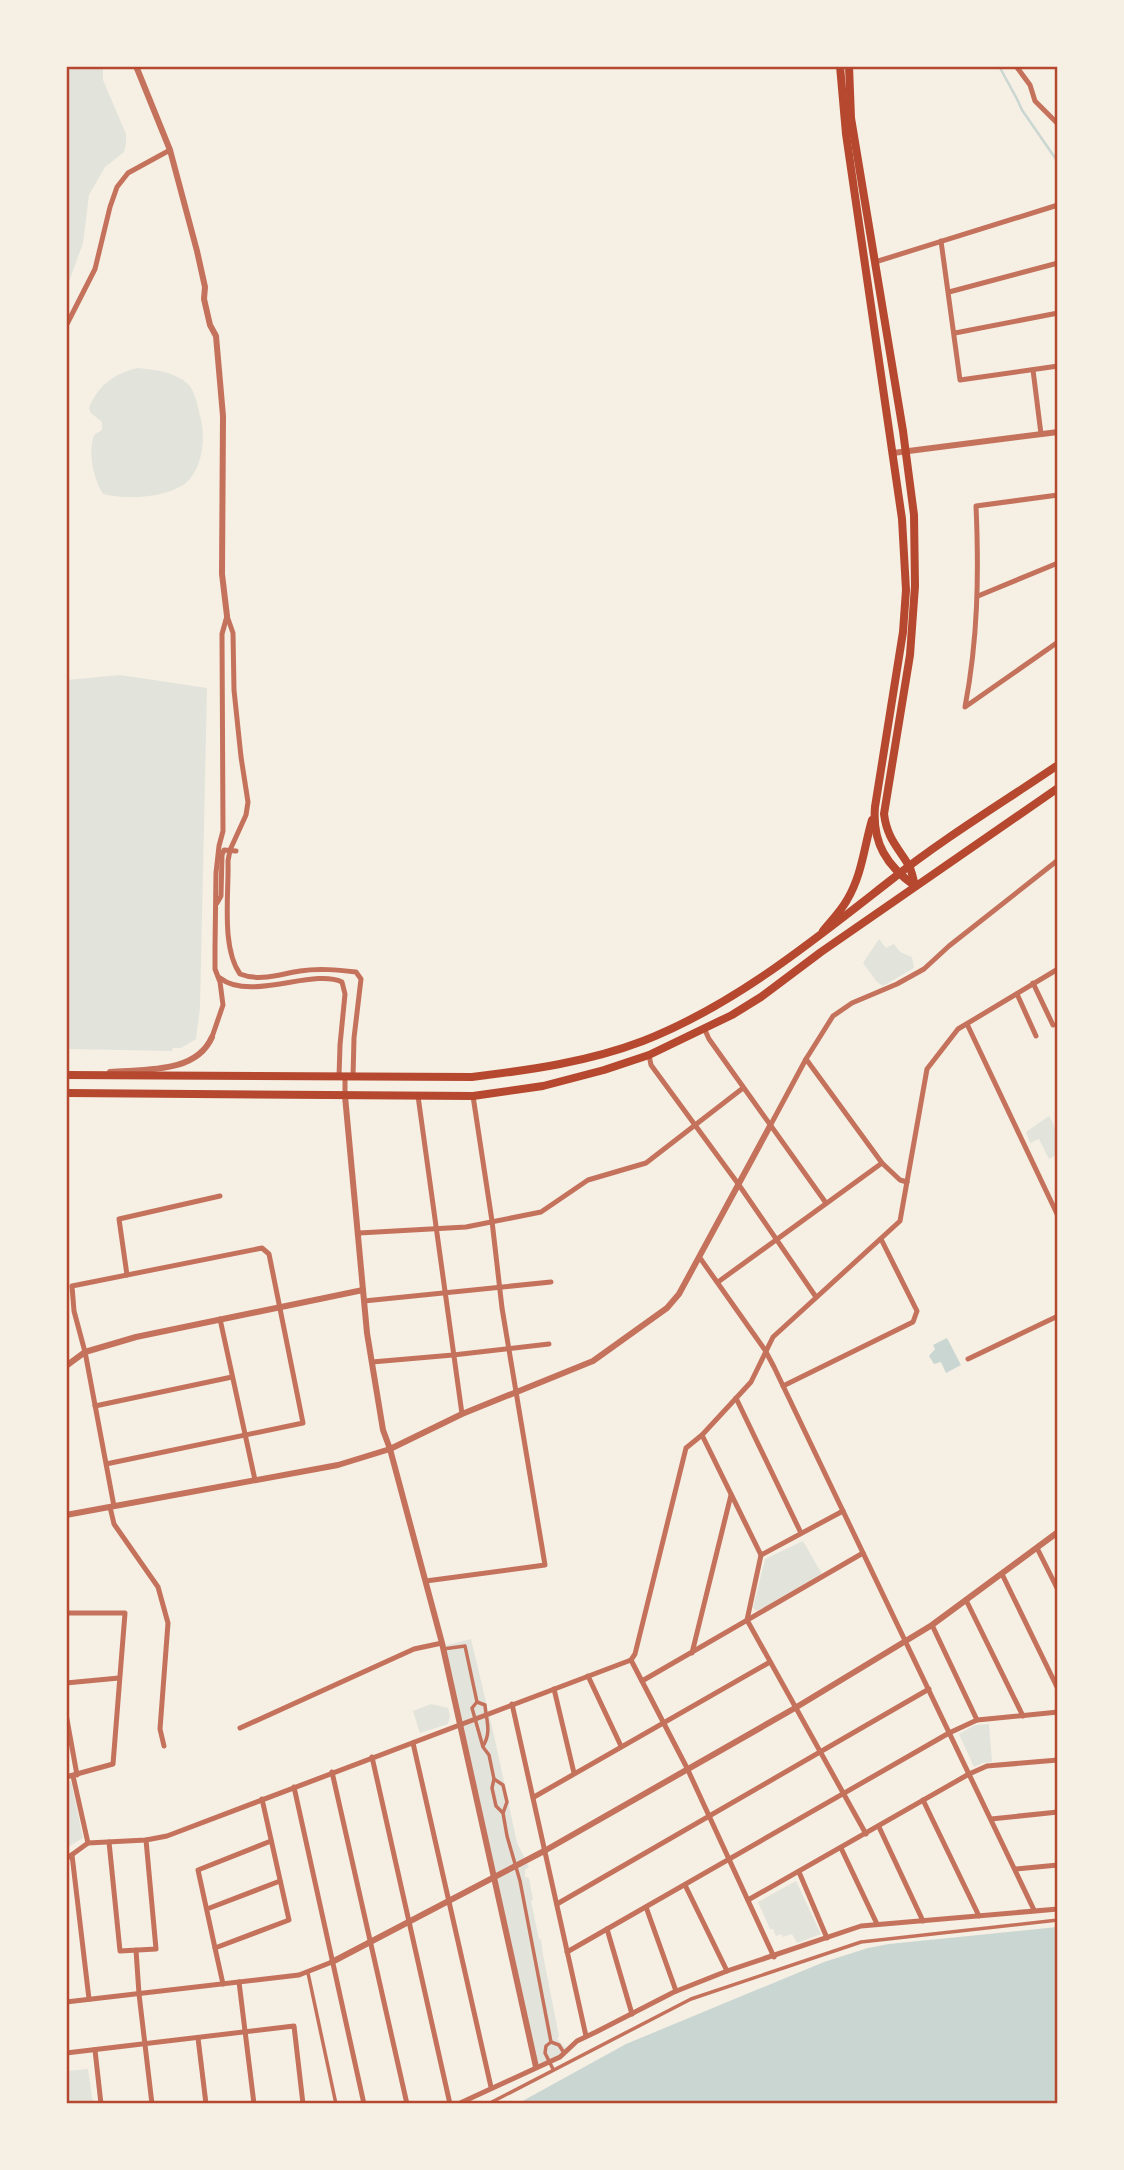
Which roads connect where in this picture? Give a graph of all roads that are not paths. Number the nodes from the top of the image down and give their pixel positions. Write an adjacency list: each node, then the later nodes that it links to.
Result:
1 (136, 66): 6 (street)
2 (840, 66): 20 (main road)
3 (849, 66): 9 (main road)
4 (1016, 66): 5 (street)
5 (1057, 123)
6 (170, 150): 13 (street); 24 (street)
7 (1058, 205): 8 (street)
8 (941, 241): 9 (street); 11 (street)
9 (875, 262): 19 (main road)
10 (1058, 263): 11 (street)
11 (949, 292): 14 (street)
12 (1058, 313): 14 (street)
13 (66, 326)
14 (954, 333): 16 (street)
15 (1058, 366): 16 (street)
16 (1033, 370): 18 (street)
17 (1058, 432): 18 (street)
18 (1041, 434): 19 (street)
19 (906, 452): 20 (street); 31 (main road)
20 (893, 453): 28 (main road)
21 (1058, 495): 23 (street)
22 (1058, 563): 23 (street)
23 (978, 596): 25 (street)
24 (227, 616): 29 (street); 33 (street)
25 (1058, 642)
26 (1058, 765): 31 (main road)
27 (1058, 788): 35 (main road)
28 (875, 807): 32 (main road); 36 (main road)
29 (233, 850): 33 (street); 34 (street)
30 (1058, 860): 47 (street)
31 (910, 866): 32 (main road); 35 (main road)
32 (899, 874): 35 (main road); 36 (main road)
33 (218, 877): 34 (street); 38 (street)
34 (232, 877): 50 (street)
35 (915, 886): 43 (main road)
36 (819, 936): 50 (main road)
37 (1058, 969): 39 (street)
38 (218, 977): 45 (street); 50 (street)
39 (1033, 983): 40 (street); 42 (street)
40 (1017, 994): 41 (street); 44 (street)
41 (967, 1024): 59 (street); 63 (street)
42 (1053, 1025)
43 (704, 1028): 46 (main road); 51 (street)
44 (1036, 1036)
45 (212, 1037): 49 (street)
46 (649, 1055): 55 (main road); 56 (street)
47 (806, 1059): 57 (street); 58 (street)
48 (66, 1075): 49 (main road)
49 (84, 1075): 50 (main road)
50 (346, 1077): 53 (street)
51 (743, 1087): 56 (street); 57 (street)
52 (66, 1093): 53 (main road)
53 (345, 1096): 54 (main road); 66 (street)
54 (418, 1096): 55 (main road); 65 (street)
55 (473, 1096): 64 (street)
56 (694, 1126): 60 (street); 64 (street)
57 (770, 1126): 60 (street); 62 (street)
58 (882, 1163): 59 (street); 62 (street)
59 (908, 1182): 68 (street)
60 (739, 1185): 67 (street); 69 (street)
61 (220, 1196): 70 (street)
62 (826, 1203): 67 (street)
63 (1058, 1216)
64 (492, 1221): 65 (street); 73 (street)
65 (435, 1229): 66 (street); 75 (street)
66 (359, 1233): 74 (street)
67 (776, 1239): 72 (street); 76 (street)
68 (881, 1239): 76 (street); 90 (street)
69 (700, 1258): 72 (street); 91 (street)
70 (127, 1275): 78 (street); 84 (street)
71 (551, 1282): 73 (street)
72 (718, 1282): 83 (street)
73 (499, 1286): 75 (street); 82 (street)
74 (363, 1290): 77 (street); 78 (street)
75 (444, 1293): 77 (street); 85 (street)
76 (817, 1297): 83 (street)
77 (364, 1301): 87 (street)
78 (279, 1307): 80 (street); 95 (street)
79 (1058, 1316): 86 (street)
80 (220, 1320): 84 (street); 89 (street)
81 (549, 1344): 82 (street)
82 (509, 1349): 85 (street); 91 (street)
83 (765, 1350): 90 (street); 92 (street)
84 (85, 1352): 88 (street); 93 (street)
85 (453, 1356): 87 (street); 94 (street)
86 (968, 1359)
87 (372, 1363): 97 (street)
88 (66, 1366)
89 (232, 1377): 93 (street); 95 (street)
90 (783, 1386): 102 (street)
91 (516, 1391): 94 (street); 110 (street)
92 (736, 1398): 96 (street); 105 (street)
93 (95, 1406): 98 (street)
94 (462, 1414): 97 (street)
95 (245, 1434): 98 (street); 99 (street)
96 (702, 1435): 100 (street); 119 (street)
97 (390, 1449): 99 (street); 110 (street)
98 (106, 1464): 101 (street)
99 (255, 1480): 101 (street)
100 (732, 1495): 108 (street); 118 (street)
101 (112, 1507): 103 (street); 142 (street)
102 (843, 1511): 105 (street); 107 (street)
103 (66, 1515)
104 (1058, 1532): 106 (street)
105 (802, 1533): 108 (street)
106 (1037, 1548): 109 (street); 111 (street)
107 (863, 1553): 114 (street); 116 (street)
108 (761, 1555): 114 (street)
109 (1002, 1574): 112 (street); 127 (street)
110 (426, 1581): 117 (street)
111 (1058, 1590)
112 (966, 1600): 115 (street); 134 (street)
113 (66, 1613): 122 (street)
114 (747, 1620): 118 (street); 120 (street)
115 (932, 1625): 116 (street); 136 (street)
116 (905, 1640): 126 (street); 130 (street)
117 (443, 1646): 128 (street); 138 (street); 139 (street)
118 (692, 1653): 123 (street)
119 (631, 1660): 121 (street); 123 (street)
120 (770, 1662): 130 (street); 137 (street)
121 (588, 1676): 125 (street); 143 (street)
122 (119, 1678): 124 (street); 152 (street)
123 (642, 1681): 137 (street)
124 (66, 1683)
125 (554, 1689): 129 (street); 150 (street)
126 (929, 1689): 140 (street); 145 (street)
127 (1058, 1689)
128 (477, 1702): 133 (street); 135 (street)
129 (512, 1704): 133 (street); 156 (street)
130 (795, 1708): 145 (street); 148 (street)
131 (1058, 1712): 134 (street)
132 (66, 1714): 152 (street)
133 (485, 1716): 135 (street); 144 (street)
134 (1023, 1716): 136 (street)
135 (474, 1720): 138 (street); 144 (street)
136 (977, 1720): 140 (street)
137 (663, 1722): 143 (street); 148 (street)
138 (461, 1725): 141 (street); 177 (street)
139 (240, 1728)
140 (949, 1733): 151 (street); 155 (street)
141 (413, 1742): 146 (street); 181 (street)
142 (164, 1746)
143 (621, 1746): 150 (street)
144 (483, 1747): 153 (street)
145 (820, 1751): 155 (street); 161 (street)
146 (372, 1757): 149 (street); 190 (street)
147 (1058, 1760): 151 (street)
148 (687, 1769): 161 (street); 170 (street)
149 (332, 1772): 154 (street); 194 (street)
150 (574, 1773): 156 (street)
151 (969, 1774): 158 (street); 162 (street)
152 (72, 1776): 168 (street)
153 (494, 1779): 160 (street); 160 (street)
154 (294, 1787): 157 (street); 199 (street)
155 (845, 1793): 164 (street); 172 (street)
156 (534, 1797): 170 (street)
157 (262, 1799): 165 (street); 166 (street)
158 (923, 1800): 163 (street); 187 (street)
159 (1058, 1812): 162 (street)
160 (503, 1813): 174 (street)
161 (708, 1816): 172 (street); 182 (street)
162 (991, 1819): 175 (street)
163 (879, 1827): 164 (street); 189 (street)
164 (866, 1834): 169 (street)
165 (146, 1840): 167 (street); 196 (street)
166 (271, 1841): 178 (street); 184 (street)
167 (109, 1842): 168 (street); 196 (street)
168 (88, 1843): 171 (street)
169 (841, 1848): 176 (street); 191 (street)
170 (546, 1850): 174 (street); 182 (street)
171 (69, 1857): 206 (street)
172 (729, 1859): 179 (street); 180 (street)
173 (1058, 1865): 175 (street)
174 (516, 1866): 177 (street); 212 (street)
175 (1015, 1869): 186 (street)
176 (799, 1872): 180 (street); 193 (street)
177 (495, 1877): 181 (street); 218 (street)
178 (280, 1881): 184 (street); 195 (street)
179 (685, 1885): 183 (street); 200 (street)
180 (748, 1900): 198 (street)
181 (450, 1901): 190 (street); 220 (street)
182 (556, 1904): 197 (street)
183 (646, 1907): 192 (street); 204 (street)
184 (207, 1909): 195 (street)
185 (1058, 1909): 186 (street)
186 (1034, 1910): 187 (street)
187 (979, 1916): 189 (street)
188 (1058, 1920): 219 (street)
189 (923, 1921): 191 (street)
190 (409, 1922): 194 (street); 229 (street)
191 (877, 1924): 193 (street)
192 (607, 1929): 197 (street); 208 (street)
193 (827, 1938): 198 (street)
194 (370, 1942): 199 (street); 228 (street)
195 (215, 1948): 203 (street)
196 (136, 1950): 205 (street)
197 (568, 1952): 210 (street)
198 (774, 1957): 200 (street)
199 (332, 1962): 201 (street); 227 (street)
200 (727, 1971): 204 (street)
201 (308, 1973): 202 (street); 226 (street)
202 (239, 1982): 203 (street); 209 (street)
203 (223, 1983): 205 (street)
204 (676, 1991): 208 (street)
205 (139, 1994): 206 (street); 213 (street)
206 (89, 1999): 207 (street)
207 (66, 2002)
208 (632, 2014): 210 (street)
209 (246, 2031): 211 (street); 224 (street); 225 (street)
210 (586, 2036): 216 (street)
211 (198, 2038): 213 (street); 223 (street)
212 (551, 2042): 216 (street); 217 (street)
213 (144, 2043): 214 (street); 222 (street)
214 (95, 2050): 215 (street); 221 (street)
215 (66, 2053)
216 (564, 2053): 217 (street)
217 (549, 2062): 218 (street); 219 (street)
218 (536, 2067): 220 (street)
219 (553, 2069): 231 (street)
220 (491, 2087): 230 (street)
221 (101, 2104)
222 (152, 2104)
223 (206, 2104)
224 (254, 2104)
225 (303, 2104)
226 (336, 2104)
227 (364, 2104)
228 (407, 2104)
229 (450, 2104)
230 (458, 2104)
231 (488, 2104)

